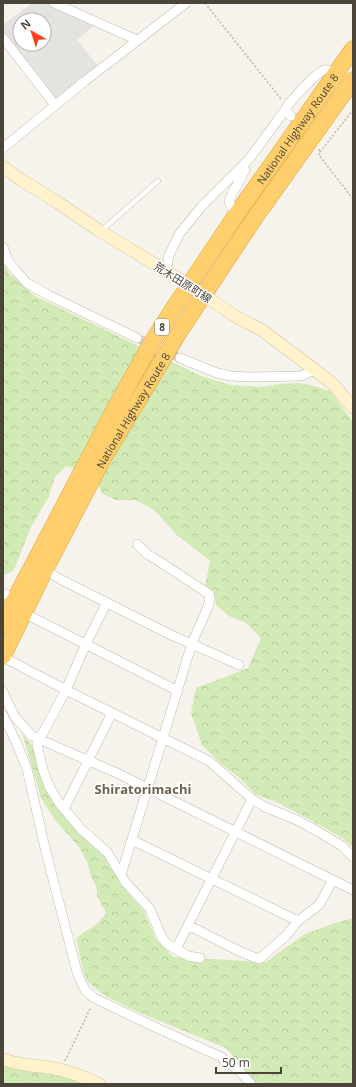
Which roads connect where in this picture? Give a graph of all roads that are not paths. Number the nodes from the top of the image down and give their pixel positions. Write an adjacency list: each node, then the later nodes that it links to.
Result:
1 (54, 3): 4 (street)
2 (186, 3): 4 (street)
3 (3, 38): 8 (street)
4 (137, 40): 8 (street)
5 (353, 49): 6 (highway, National Highway Route 8 / 8)
6 (337, 72): 10 (street); 13 (highway, National Highway Route 8 / 8)
7 (353, 80): 18 (highway, National Highway Route 8 / 8)
8 (55, 105): 9 (street)
9 (3, 148)
10 (250, 158): 13 (street); 16 (street)
11 (3, 167): 14 (main road, 荒木田原町線)
12 (158, 181): 14 (lane)
13 (236, 215): 17 (highway, National Highway Route 8 / 8)
14 (100, 231): 16 (main road, 荒木田原町線)
15 (3, 247): 19 (street)
16 (166, 272): 17 (main road, 荒木田原町線)
17 (190, 285): 18 (main road, 荒木田原町線); 25 (highway, National Highway Route 8 / 8)
18 (204, 294): 21 (main road, 荒木田原町線); 24 (highway, National Highway Route 8 / 8)
19 (138, 338)
20 (180, 358): 21 (street)
21 (316, 370): 22 (main road, 荒木田原町線)
22 (353, 408)
23 (137, 544): 29 (street)
24 (45, 570): 26 (street); 27 (highway, National Highway Route 8 / 8)
25 (9, 596): 28 (highway, National Highway Route 8 / 8)
26 (107, 602): 29 (street); 30 (street)
27 (24, 614): 30 (street); 31 (highway, National Highway Route 8 / 8)
28 (3, 624)
29 (192, 643): 32 (street); 34 (street)
30 (86, 644): 33 (street); 34 (street)
31 (4, 653): 33 (street)
32 (239, 665)
33 (66, 690): 36 (street); 39 (street)
34 (178, 691): 38 (street)
35 (3, 692): 39 (street)
36 (112, 713): 38 (street); 40 (street)
37 (4, 718): 57 (street)
38 (163, 738): 41 (street); 42 (street)
39 (40, 739): 40 (street); 43 (street)
40 (89, 761): 41 (street); 43 (street)
41 (147, 788): 44 (street); 45 (street)
42 (252, 799): 44 (street); 46 (street)
43 (64, 809): 47 (street)
44 (236, 832): 48 (street); 49 (street)
45 (132, 840): 47 (street); 48 (street)
46 (353, 857)
47 (121, 875): 53 (street)
48 (212, 879): 51 (street); 52 (street)
49 (333, 880): 50 (street); 51 (street)
50 (353, 890)
51 (298, 921): 52 (street)
52 (188, 925): 53 (street)
53 (176, 949): 54 (street)
54 (200, 958)
55 (3, 1059): 56 (main road)
56 (99, 1084)
57 (251, 1084)

